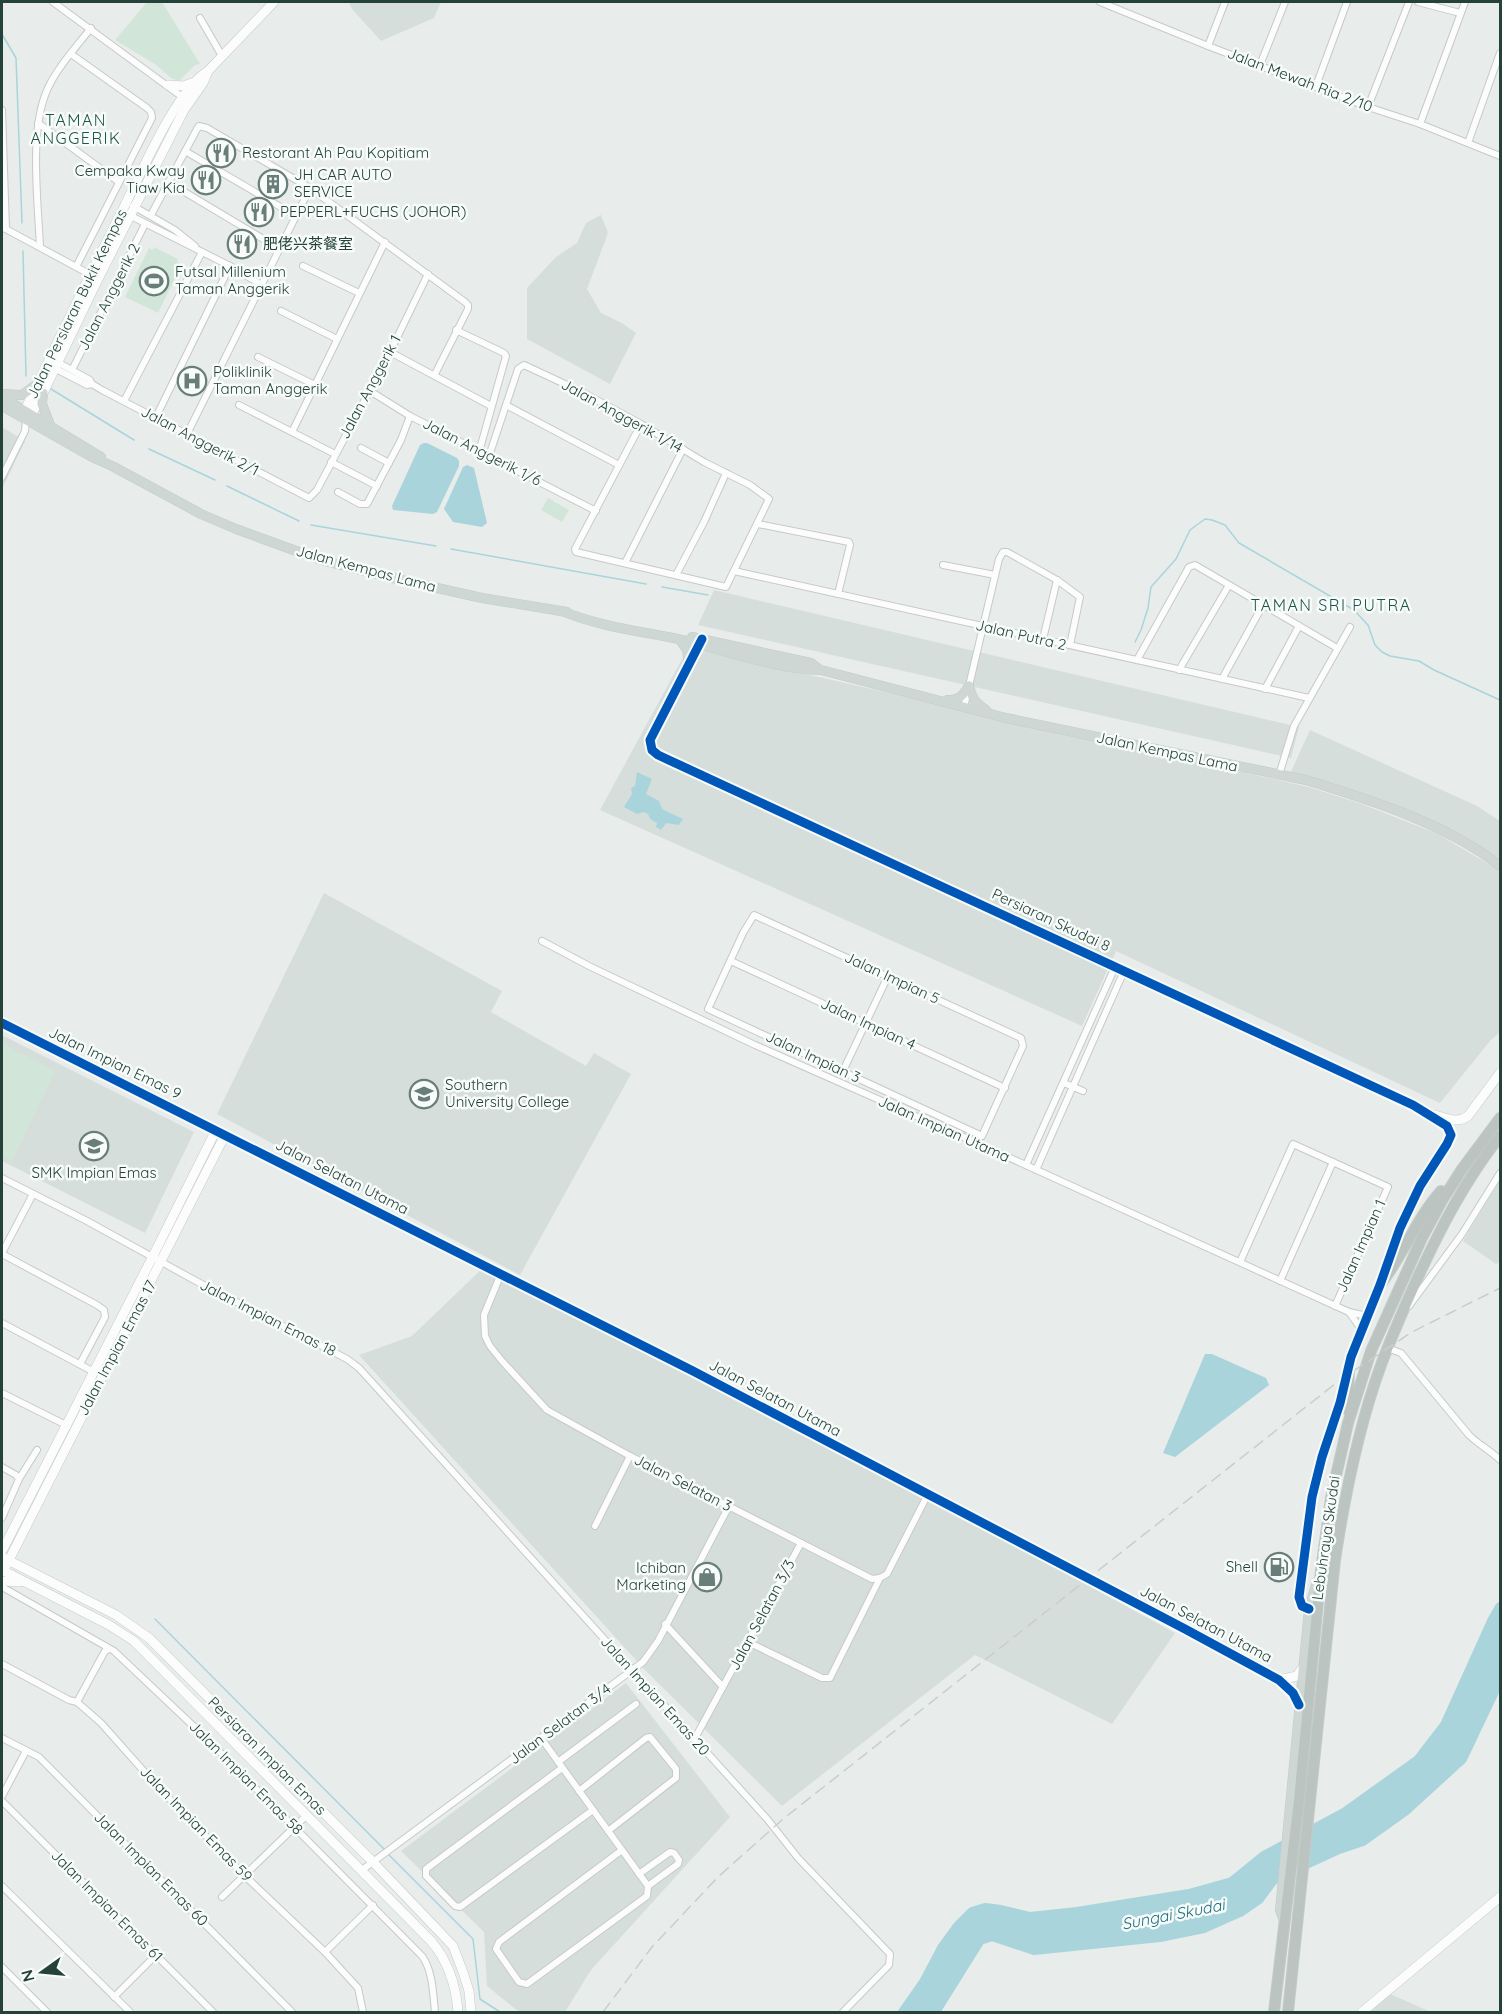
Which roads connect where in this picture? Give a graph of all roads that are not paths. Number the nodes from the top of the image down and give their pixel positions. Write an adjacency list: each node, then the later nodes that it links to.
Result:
1 (53, 2): 12 (street)
2 (274, 2): 16 (street, Jalan Persiaran Bukit Kempas)
3 (1100, 2): 13 (street, Jalan Mewah Ria 2/10)
4 (1225, 2): 13 (street)
5 (1285, 2): 17 (street)
6 (1347, 2): 21 (street)
7 (1409, 2): 23 (street)
8 (1418, 2): 10 (street)
9 (1465, 2): 10 (street)
10 (1460, 14): 26 (street)
11 (200, 18): 16 (street)
12 (91, 28): 15 (street); 20 (street)
13 (1208, 46): 17 (street, Jalan Mewah Ria 2/10)
14 (1500, 53): 27 (street)
15 (71, 54): 25 (street); 31 (street)
16 (222, 56): 18 (street, Jalan Persiaran Bukit Kempas)
17 (1260, 65): 21 (street, Jalan Mewah Ria 2/10)
18 (208, 71): 19 (street, Jalan Persiaran Bukit Kempas); 22 (street, Jalan Persiaran Bukit Kempas)
19 (195, 83): 20 (street); 22 (street, Jalan Persiaran Bukit Kempas)
20 (168, 85): 22 (street)
21 (1316, 86): 23 (street, Jalan Mewah Ria 2/10)
22 (186, 99): 34 (street, Jalan Persiaran Bukit Kempas)
23 (1368, 106): 26 (street, Jalan Mewah Ria 2/10)
24 (2, 110): 30 (street)
25 (38, 123): 31 (street); 40 (street)
26 (1420, 124): 27 (street, Jalan Mewah Ria 2/10)
27 (1468, 143): 29 (street, Jalan Mewah Ria 2/10)
28 (185, 151): 32 (street); 33 (street); 36 (street)
29 (1500, 156)
30 (3, 166): 38 (street)
31 (119, 182): 45 (street)
32 (168, 182): 35 (street); 41 (street)
33 (310, 188): 36 (street); 39 (street)
34 (128, 209): 35 (street); 37 (street); 47 (street, Jalan Persiaran Bukit Kempas)
35 (151, 215): 42 (street)
36 (296, 216): 41 (street)
37 (145, 224): 42 (street); 56 (street, Jalan Anggerik 2)
38 (4, 228): 40 (street)
39 (384, 242): 46 (street); 49 (street)
40 (40, 247): 45 (street)
41 (280, 249): 48 (street)
42 (202, 252): 43 (street); 63 (street)
43 (231, 266): 48 (street); 70 (street)
44 (303, 266): 49 (street)
45 (76, 267): 47 (street)
46 (428, 274): 51 (street); 53 (street, Jalan Anggerik 1)
47 (94, 276): 55 (street, Jalan Persiaran Bukit Kempas); 60 (street, Jalan Persiaran Bukit Kempas)
48 (262, 285): 74 (street)
49 (359, 293): 52 (street)
50 (281, 311): 52 (street)
51 (456, 330): 57 (street); 67 (street)
52 (337, 339): 59 (street)
53 (390, 352): 57 (street); 61 (street, Jalan Anggerik 1)
54 (258, 357): 59 (street)
55 (55, 365): 56 (street, Jalan Anggerik 2/1); 58 (street, Jalan Anggerik 2/1); 60 (street, Jalan Persiaran Bukit Kempas)
56 (72, 370): 58 (street, Jalan Anggerik 2/1)
57 (435, 374): 67 (street)
58 (92, 384): 63 (street, Jalan Anggerik 2/1)
59 (315, 385): 73 (street)
60 (40, 388): 62 (main road); 68 (street, Jalan Persiaran Bukit Kempas); 72 (main road)
61 (370, 391): 69 (street, Jalan Anggerik 1/6); 78 (street, Jalan Anggerik 1)
62 (2, 395): 68 (main road, Jalan Kempas Lama)
63 (124, 400): 70 (street, Jalan Anggerik 2/1)
64 (239, 405): 73 (street)
65 (506, 405): 71 (street, Jalan Anggerik 1/14); 79 (street); 82 (street)
66 (2, 406): 68 (main road, Jalan Kempas Lama)
67 (491, 406): 77 (street)
68 (28, 414): 72 (main road, Jalan Kempas Lama); 83 (main road, Jalan Kempas Lama); 85 (street)
69 (410, 416): 77 (street, Jalan Anggerik 1/6); 81 (street)
70 (156, 417): 74 (street, Jalan Anggerik 2/1)
71 (641, 424): 76 (street, Jalan Anggerik 1/14); 82 (street)
72 (50, 425): 83 (main road, Jalan Kempas Lama)
73 (292, 432): 78 (street)
74 (187, 434): 88 (street, Jalan Anggerik 2/1)
75 (361, 448): 81 (street)
76 (683, 449): 84 (street, Jalan Anggerik 1/14); 91 (street)
77 (479, 452): 79 (street, Jalan Anggerik 1/6)
78 (335, 454): 80 (street, Jalan Anggerik 1)
79 (489, 456): 89 (street, Jalan Anggerik 1/6)
80 (331, 462): 86 (street); 88 (street, Jalan Anggerik 1)
81 (389, 463): 86 (street)
82 (619, 465): 89 (street)
83 (114, 467): 100 (main road, Jalan Kempas Lama)
84 (726, 473): 90 (street, Jalan Anggerik 1/14); 94 (street)
85 (2, 477)
86 (376, 486): 87 (street)
87 (338, 492)
88 (309, 498)
89 (596, 511): 91 (street)
90 (758, 524): 93 (street); 98 (street)
91 (626, 563): 94 (street)
92 (943, 565): 95 (street)
93 (734, 571): 94 (street); 98 (street, Jalan Putra 2)
94 (676, 575)
95 (995, 575): 96 (street); 101 (street)
96 (1057, 580): 104 (street); 107 (street)
97 (1229, 585): 99 (street); 109 (street); 111 (street)
98 (838, 594): 101 (street, Jalan Putra 2)
99 (1263, 605): 102 (street); 112 (street)
100 (562, 611): 105 (main road, Jalan Kempas Lama); 106 (main road, Jalan Kempas Lama)
101 (983, 626): 104 (street, Jalan Putra 2); 113 (street)
102 (1299, 626): 108 (street); 114 (street)
103 (1350, 627): 108 (street)
104 (1042, 639): 107 (street, Jalan Putra 2)
105 (680, 640): 106 (main road, Jalan Kempas Lama); 110 (main road)
106 (701, 642): 110 (street); 115 (main road, Jalan Kempas Lama)
107 (1070, 645): 109 (street, Jalan Putra 2)
108 (1336, 648): 116 (street)
109 (1137, 660): 111 (street, Jalan Putra 2)
110 (689, 666): 123 (street, Persiaran Skudai 8)
111 (1179, 670): 112 (street, Jalan Putra 2)
112 (1222, 679): 114 (street, Jalan Putra 2)
113 (969, 686): 115 (main road); 117 (street); 118 (main road)
114 (1265, 688): 116 (street, Jalan Putra 2)
115 (909, 693): 117 (main road, Jalan Kempas Lama)
116 (1309, 698): 119 (street)
117 (964, 707): 118 (main road, Jalan Kempas Lama)
118 (1006, 718): 119 (main road, Jalan Kempas Lama)
119 (1279, 775): 120 (main road, Jalan Kempas Lama)
120 (1500, 866)
121 (542, 941): 139 (street, Jalan Impian Utama)
122 (731, 961): 124 (street, Jalan Impian 5); 126 (street, Jalan Impian 4); 127 (street, Jalan Impian 3)
123 (1120, 969): 129 (street); 130 (street); 133 (street, Persiaran Skudai 8)
124 (888, 976): 126 (street); 131 (street, Jalan Impian 5)
125 (2, 1023): 135 (street, Jalan Impian Emas 9)
126 (865, 1023): 127 (street); 131 (street, Jalan Impian 4)
127 (843, 1071): 131 (street, Jalan Impian 3)
128 (1500, 1073): 133 (street)
129 (1064, 1083): 130 (street); 139 (street)
130 (1074, 1087): 132 (street); 141 (street)
131 (1005, 1088)
132 (1083, 1090)
133 (1430, 1114): 150 (street)
134 (1500, 1118): 140 (highway, Lebuhraya Skudai)
135 (216, 1130): 136 (street, Jalan Impian Emas 9); 146 (street, Jalan Impian Emas 17)
136 (225, 1135): 146 (street, Jalan Impian Emas 17); 148 (street, Jalan Selatan Utama)
137 (1500, 1136): 154 (highway, Lebuhraya Skudai)
138 (1333, 1162): 147 (street); 149 (street); 151 (street, Jalan Impian 1)
139 (1026, 1165): 141 (street, Jalan Impian Utama)
140 (1462, 1169): 150 (highway); 163 (highway, Lebuhraya Skudai)
141 (1036, 1170): 147 (street, Jalan Impian Utama)
142 (1500, 1173): 154 (street)
143 (2, 1178): 144 (street, Jalan Impian Emas 18)
144 (33, 1194): 145 (street); 146 (street, Jalan Impian Emas 18)
145 (2, 1254): 158 (street)
146 (157, 1260): 160 (street, Jalan Impian Emas 17); 161 (street, Jalan Impian Emas 18); 164 (street, Jalan Impian Emas 17)
147 (1240, 1263): 149 (street, Jalan Impian Utama)
148 (500, 1276): 166 (street, Jalan Selatan 3); 170 (street, Jalan Selatan Utama)
149 (1280, 1281): 151 (street, Jalan Impian Utama)
150 (1380, 1286): 153 (street)
151 (1335, 1306): 152 (street, Jalan Impian Utama)
152 (1349, 1312): 153 (street, Jalan Impian Utama); 156 (street)
153 (1367, 1316): 156 (street)
154 (1400, 1318): 157 (highway, Lebuhraya Skudai)
155 (2, 1323): 158 (street)
156 (1361, 1329): 159 (street)
157 (1388, 1348): 167 (street); 224 (highway, Lebuhraya Skudai)
158 (80, 1364): 160 (street)
159 (1349, 1367): 163 (highway); 185 (street)
160 (93, 1372): 164 (street, Jalan Impian Emas 17)
161 (369, 1380): 191 (street, Jalan Impian Emas 20)
162 (2, 1393): 164 (street)
163 (1348, 1423): 180 (highway, Lebuhraya Skudai)
164 (69, 1427): 174 (street, Jalan Impian Emas 17); 176 (street, Jalan Impian Emas 17)
165 (37, 1450): 169 (street)
166 (630, 1456): 171 (street, Jalan Selatan 3); 173 (street)
167 (1500, 1460)
168 (2, 1467): 169 (street)
169 (18, 1477): 172 (street)
170 (927, 1496): 182 (street); 192 (street, Jalan Selatan Utama)
171 (729, 1506): 175 (street, Jalan Selatan 3); 186 (street, Jalan Selatan 3/4)
172 (2, 1518)
173 (595, 1526)
174 (5, 1540): 177 (street, Jalan Impian Emas 17)
175 (801, 1543): 182 (street, Jalan Selatan 3); 187 (street, Jalan Selatan 3/3)
176 (16, 1545): 178 (street, Jalan Impian Emas 17); 179 (street)
177 (2, 1551)
178 (5, 1559): 179 (street, Persiaran Impian Emas); 181 (street, Jalan Impian Emas 17)
179 (28, 1569): 210 (street, Persiaran Impian Emas)
180 (1321, 1570): 185 (main road, Lebuhraya Skudai); 204 (highway, Lebuhraya Skudai)
181 (2, 1571): 183 (street, Persiaran Impian Emas)
182 (880, 1578): 187 (street)
183 (26, 1582): 184 (street); 206 (street, Persiaran Impian Emas)
184 (3, 1584): 188 (street, Jalan Impian Emas 58)
185 (1309, 1609): 190 (main road, Lebuhraya Skudai)
186 (665, 1624): 191 (street, Jalan Selatan 3/4); 193 (street, Jalan Selatan 3/3)
187 (748, 1642): 193 (street, Jalan Selatan 3/3)
188 (109, 1649): 194 (street); 207 (street, Jalan Impian Emas 58)
189 (2, 1664): 194 (street, Jalan Impian Emas 59)
190 (1303, 1667): 192 (street, Jalan Selatan Utama); 196 (main road, Lebuhraya Skudai)
191 (633, 1670): 198 (street, Jalan Selatan 3/4); 199 (street, Jalan Impian Emas 20)
192 (1279, 1680): 196 (street, Jalan Selatan Utama)
193 (723, 1688): 199 (street, Jalan Selatan 3/3)
194 (77, 1702): 213 (street, Jalan Impian Emas 59)
195 (636, 1704): 201 (street)
196 (1299, 1705): 204 (main road, Lebuhraya Skudai)
197 (2, 1738): 200 (street, Jalan Impian Emas 60)
198 (541, 1738): 201 (street); 210 (street, Jalan Selatan 3/4)
199 (694, 1740): 233 (street, Jalan Impian Emas 20)
200 (26, 1751): 203 (street); 228 (street, Jalan Impian Emas 60)
201 (560, 1765): 202 (street); 205 (street)
202 (579, 1791): 205 (street); 208 (street)
203 (2, 1798): 220 (street, Jalan Impian Emas 61)
204 (1294, 1800): 222 (highway, Lebuhraya Skudai)
205 (593, 1810): 208 (street)
206 (307, 1815): 207 (street); 211 (street, Persiaran Impian Emas)
207 (295, 1826): 213 (street); 218 (street, Jalan Impian Emas 58)
208 (608, 1831): 209 (street)
209 (622, 1850): 212 (street); 215 (street)
210 (372, 1861): 211 (street, Jalan Selatan 3/4); 232 (street, Persiaran Impian Emas)
211 (362, 1870): 231 (street, Persiaran Impian Emas)
212 (639, 1874): 215 (street); 215 (street)
213 (245, 1876): 216 (street); 219 (street, Jalan Impian Emas 59)
214 (2, 1886): 223 (street)
215 (648, 1886)
216 (222, 1897)
217 (1500, 1897): 238 (street)
218 (373, 1905): 219 (street); 230 (street, Jalan Impian Emas 58)
219 (324, 1952): 229 (street, Jalan Impian Emas 59)
220 (156, 1954): 223 (street); 227 (street, Jalan Impian Emas 61)
221 (2, 1967): 225 (street)
222 (1279, 1980): 234 (main road); 235 (highway, Lebuhraya Skudai)
223 (114, 1997): 226 (street)
224 (1290, 2000): 236 (highway, Lebuhraya Skudai); 237 (highway)
225 (47, 2013)
226 (130, 2013)
227 (213, 2013)
228 (292, 2013)
229 (363, 2013)
230 (435, 2013)
231 (458, 2013)
232 (471, 2013)
233 (843, 2013)
234 (1269, 2013)
235 (1274, 2013)
236 (1288, 2013)
237 (1293, 2013)
238 (1362, 2013)

